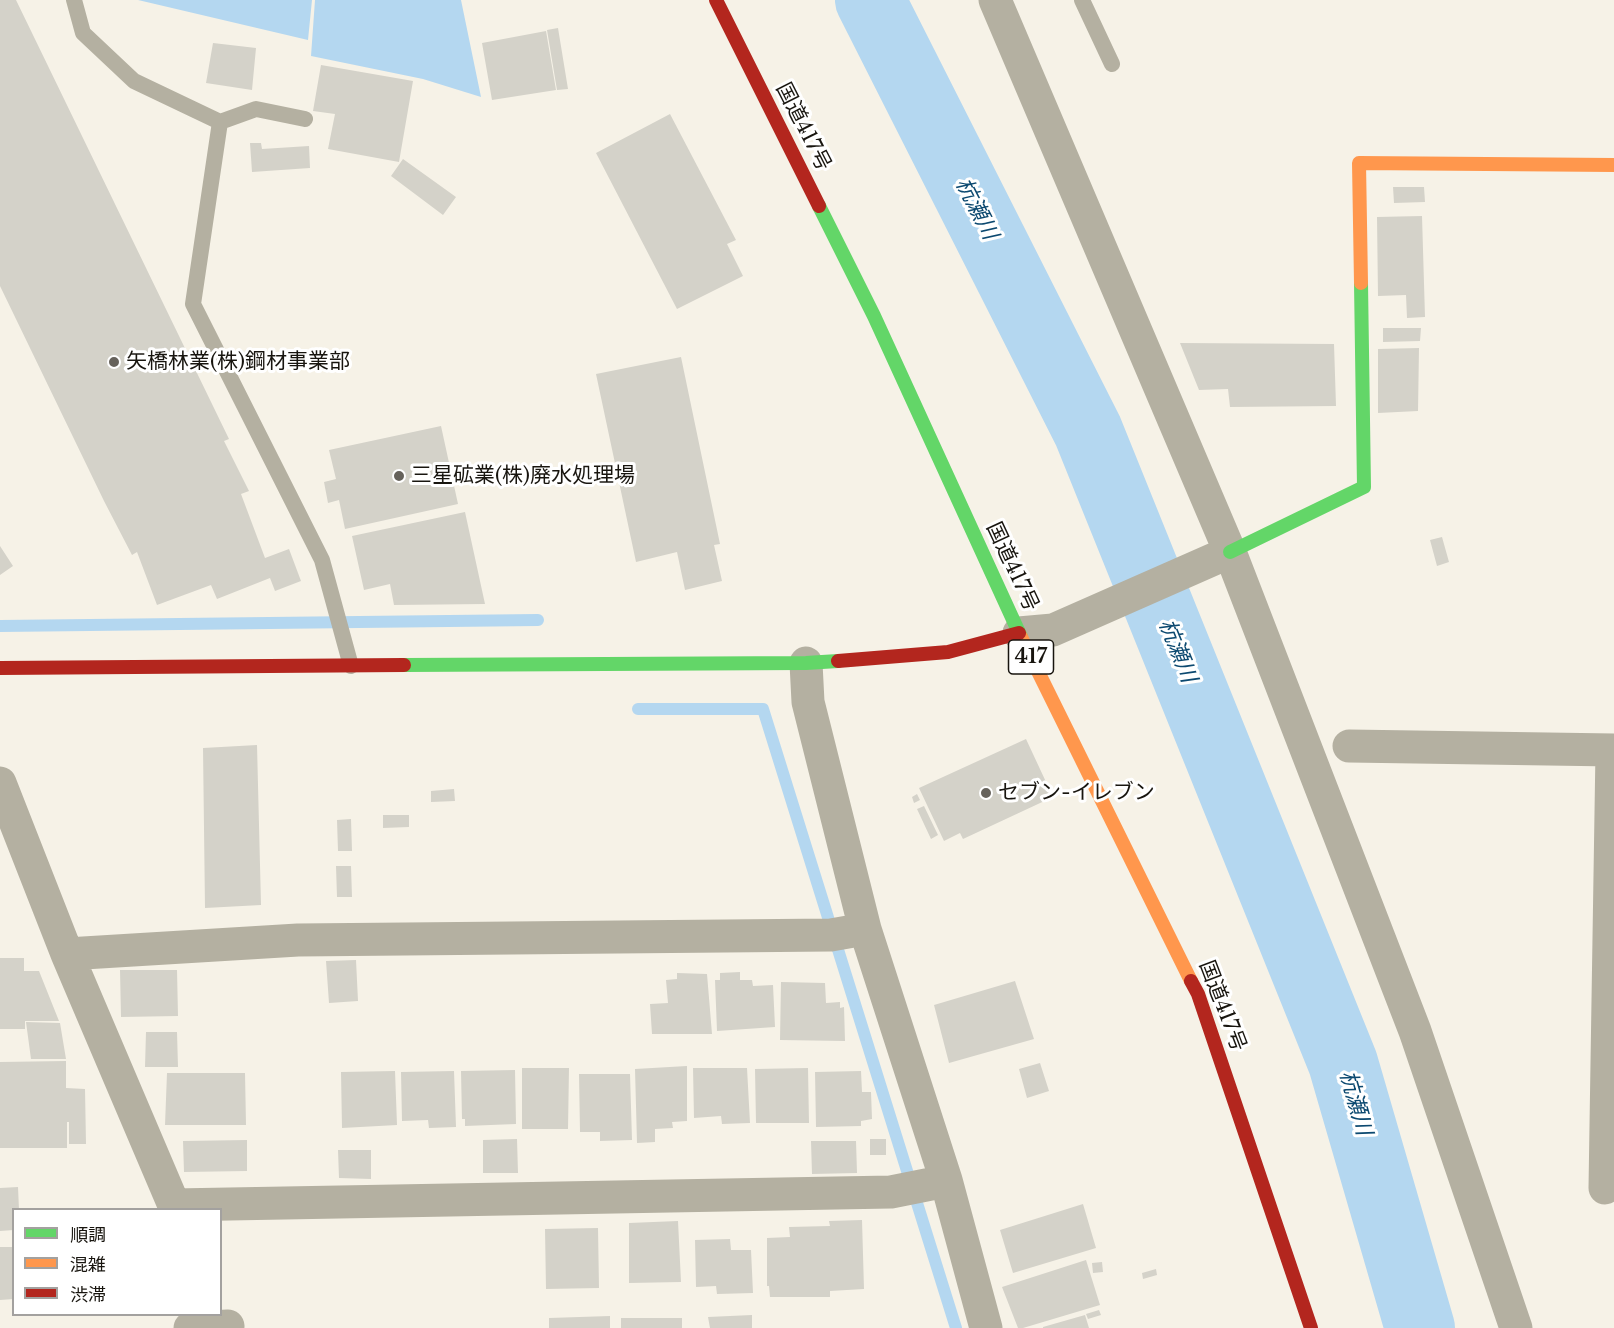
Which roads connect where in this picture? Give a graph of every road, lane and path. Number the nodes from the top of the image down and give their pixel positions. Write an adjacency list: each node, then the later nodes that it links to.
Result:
1 (74, 0): 7 (lane)
2 (716, 0): 10 (main road, 国道417号 / 417)
3 (995, 0): 9 (street)
4 (1082, 0): 5 (lane)
5 (1112, 64)
6 (305, 119): 7 (lane)
7 (220, 122): 12 (lane)
8 (1614, 165): 9 (main road)
9 (1226, 554): 10 (street); 26 (street)
10 (1019, 633): 11 (main road); 25 (main road, 国道417号 / 417)
11 (806, 663): 12 (main road); 17 (street)
12 (351, 666): 13 (main road)
13 (0, 668)
14 (1349, 746): 15 (street)
15 (1613, 750): 20 (street)
16 (0, 783): 18 (street)
17 (848, 932): 18 (street); 19 (street)
18 (67, 954): 21 (street)
19 (941, 1181): 21 (street); 24 (street)
20 (1605, 1188)
21 (175, 1207)
22 (226, 1321): 23 (street)
23 (190, 1328)
24 (987, 1328)
25 (1311, 1328)
26 (1516, 1328)

